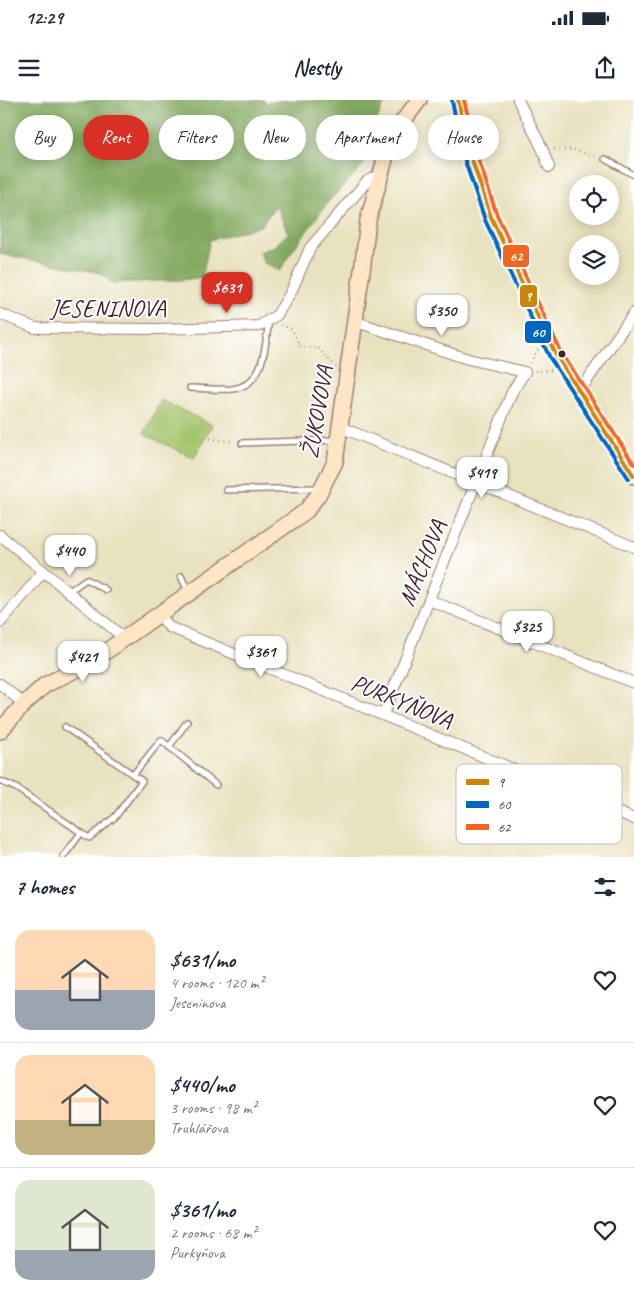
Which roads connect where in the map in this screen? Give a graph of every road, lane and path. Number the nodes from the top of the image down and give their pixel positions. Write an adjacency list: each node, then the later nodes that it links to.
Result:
1 (419, 100): 7 (street, ŽUKOVOVA)
2 (458, 100): 18 (street)
3 (518, 100): 4 (street)
4 (542, 148): 5 (path); 6 (street)
5 (605, 159): 8 (lane)
6 (549, 167)
7 (380, 174): 11 (street); 12 (street, ŽUKOVOVA)
8 (634, 175)
9 (634, 313): 18 (street)
10 (0, 314): 11 (street, JESENINOVA)
11 (269, 320): 17 (lane)
12 (354, 321): 15 (street); 16 (street, ŽUKOVOVA)
13 (292, 329): 16 (path)
14 (540, 346): 15 (path)
15 (526, 372): 23 (street, MÁCHOVA)
16 (346, 377): 19 (street, ŽUKOVOVA)
17 (190, 388)
18 (579, 392): 22 (street)
19 (339, 433): 21 (lane); 23 (street); 24 (street, ŽUKOVOVA)
20 (205, 438): 21 (path)
21 (242, 443)
22 (634, 476)
23 (475, 483): 27 (street); 33 (street, MÁCHOVA)
24 (321, 488): 25 (lane); 32 (street, ŽUKOVOVA)
25 (226, 490)
26 (0, 535): 28 (street)
27 (634, 547)
28 (43, 572): 31 (street); 35 (street)
29 (181, 576): 32 (lane)
30 (106, 590): 31 (lane)
31 (68, 592): 36 (street)
32 (189, 593): 34 (street, ŽUKOVOVA)
33 (429, 600): 37 (street); 40 (street, MÁCHOVA)
34 (159, 614): 36 (street, ŽUKOVOVA); 40 (street, PURKYŇOVA)
35 (0, 623)
36 (124, 638): 39 (street, ŽUKOVOVA)
37 (634, 683)
38 (0, 684): 39 (street)
39 (24, 704): 43 (street, ŽUKOVOVA)
40 (383, 715): 45 (street, PURKYŇOVA)
41 (187, 722): 44 (lane)
42 (65, 727): 46 (lane)
43 (0, 731)
44 (169, 747): 46 (lane); 48 (lane)
45 (501, 764)
46 (134, 775): 51 (lane)
47 (0, 781): 51 (lane)
48 (216, 785)
49 (622, 814): 50 (street, PURKYŇOVA)
50 (634, 819)
51 (81, 833): 52 (lane)
52 (63, 857)

